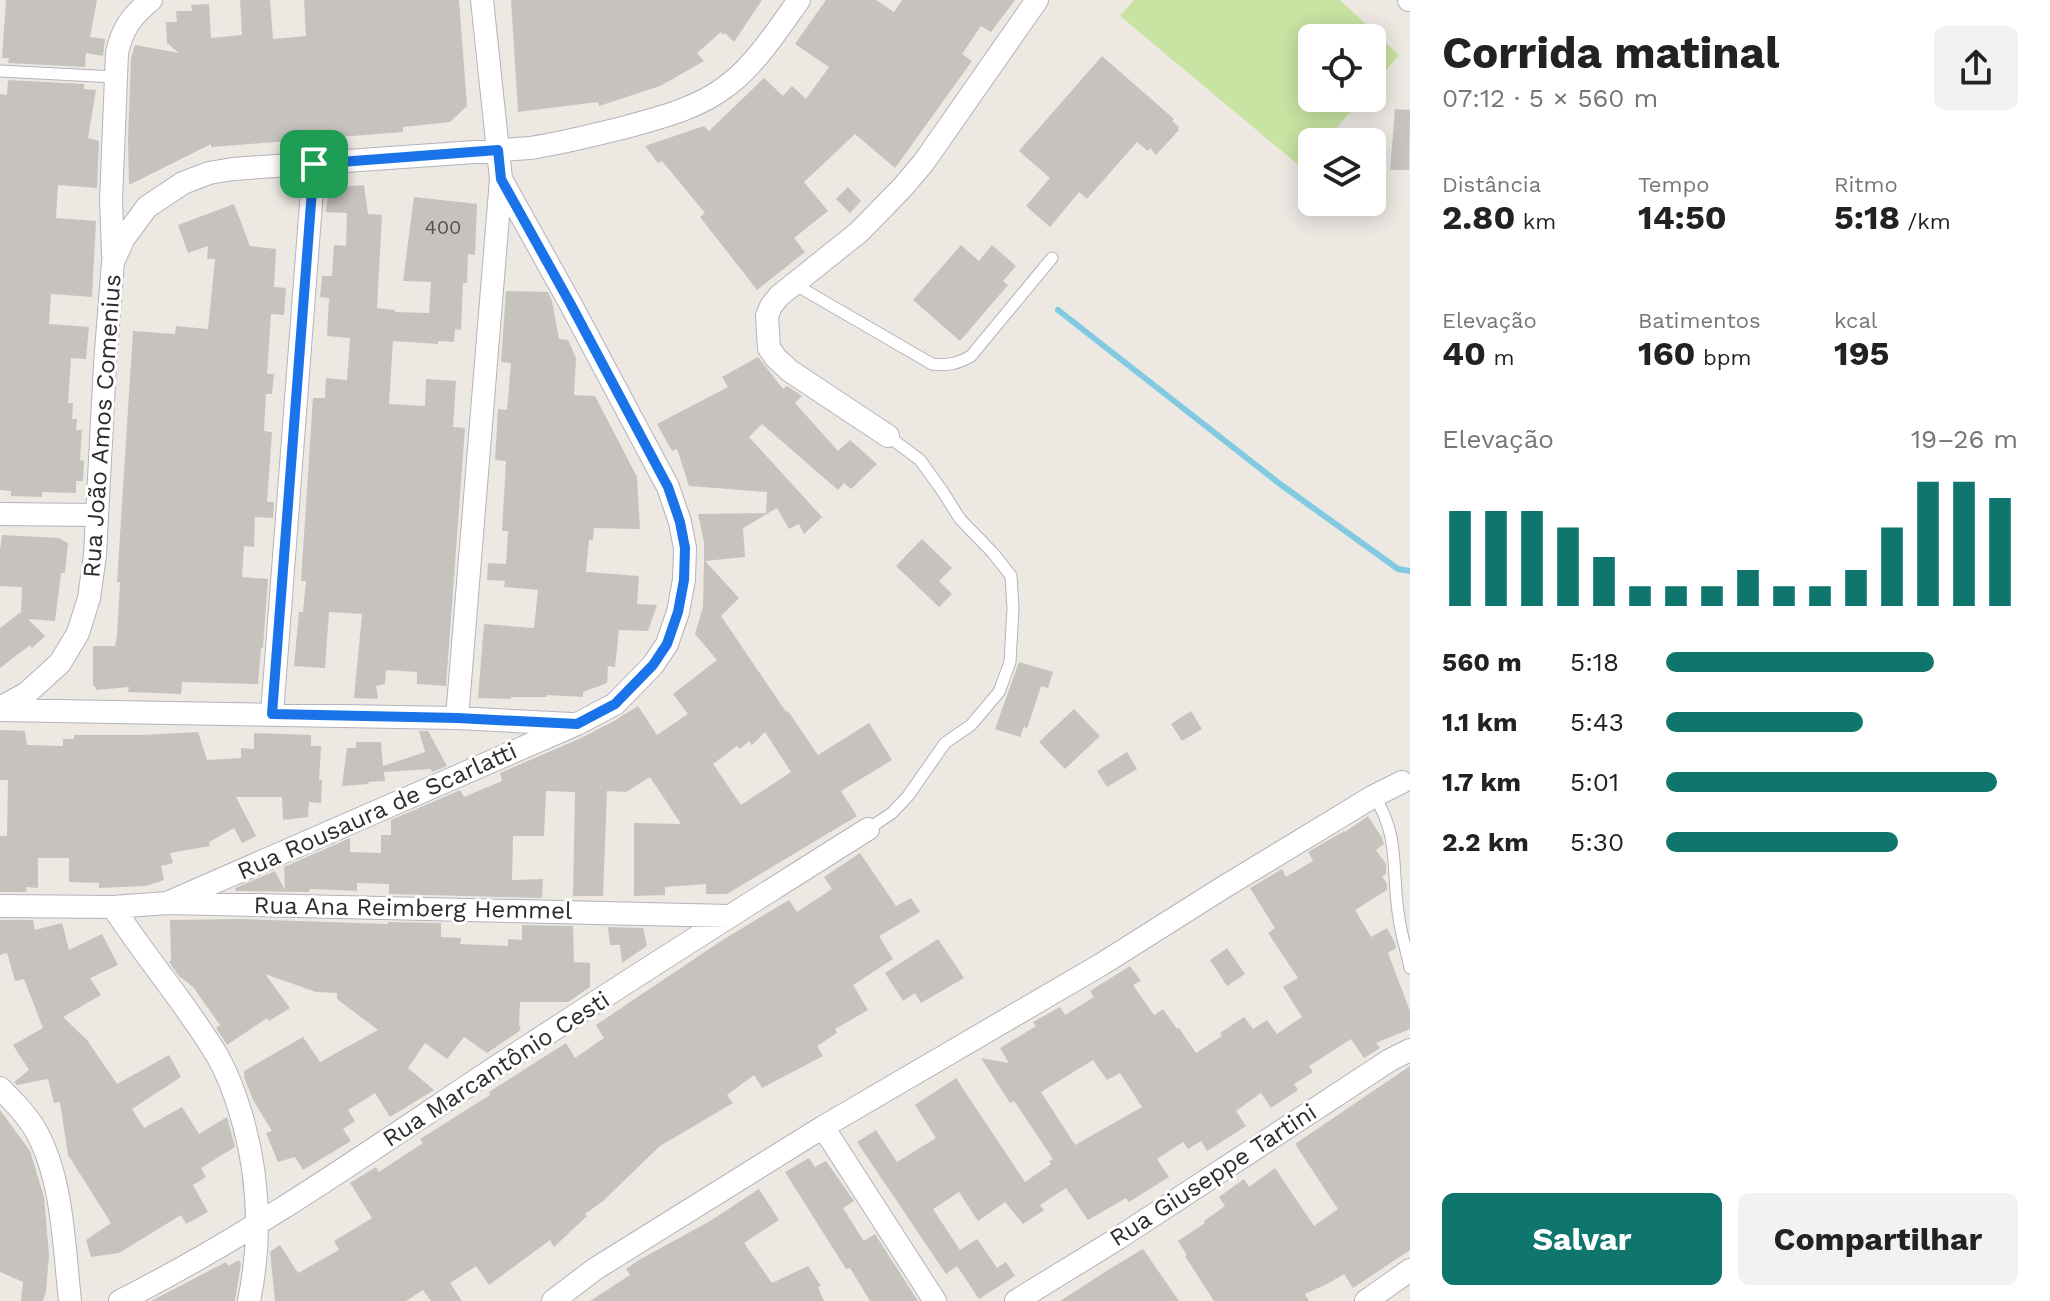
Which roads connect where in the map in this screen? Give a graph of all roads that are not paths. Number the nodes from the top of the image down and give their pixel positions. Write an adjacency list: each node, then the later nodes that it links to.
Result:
1 (151, 0): 6 (street)
2 (482, 0): 7 (street)
3 (799, 0): 7 (street, Rua João Amos Comenius)
4 (1037, 0): 12 (street)
5 (0, 71): 6 (lane)
6 (115, 77): 11 (street)
7 (498, 150): 8 (street, Rua João Amos Comenius); 9 (street)
8 (314, 164): 11 (street, Rua João Amos Comenius); 17 (street)
9 (501, 179): 18 (street); 19 (street, Rua Rousaura de Scarlatti)
10 (1052, 258): 12 (lane)
11 (113, 262): 15 (street, Rua João Amos Comenius)
12 (793, 284): 13 (street)
13 (888, 436): 22 (lane)
14 (0, 514): 15 (street)
15 (97, 515): 16 (street, Rua João Amos Comenius)
16 (0, 709): 17 (street)
17 (272, 714): 18 (street)
18 (457, 718): 19 (street)
19 (577, 724): 23 (street, Rua Rousaura de Scarlatti)
20 (1402, 782): 21 (street)
21 (1374, 796): 27 (lane); 30 (street)
22 (868, 829): 26 (street, Rua Marcantônio Cesti)
23 (167, 903): 25 (street, Rua Ana Reimberg Hemmel); 26 (street, Rua Ana Reimberg Hemmel)
24 (0, 906): 25 (street, Rua Ana Reimberg Hemmel)
25 (113, 907): 31 (street)
26 (730, 916): 31 (street, Rua Marcantônio Cesti)
27 (1410, 968)
28 (1410, 1050): 38 (street, Rua Giuseppe Tartini)
29 (0, 1088): 33 (street)
30 (823, 1127): 36 (street); 37 (street)
31 (258, 1222): 34 (street, Rua Marcantônio Cesti); 35 (street)
32 (1410, 1270): 39 (street)
33 (70, 1301)
34 (120, 1301)
35 (249, 1301)
36 (553, 1301)
37 (935, 1301)
38 (1016, 1301)
39 (1366, 1301)

